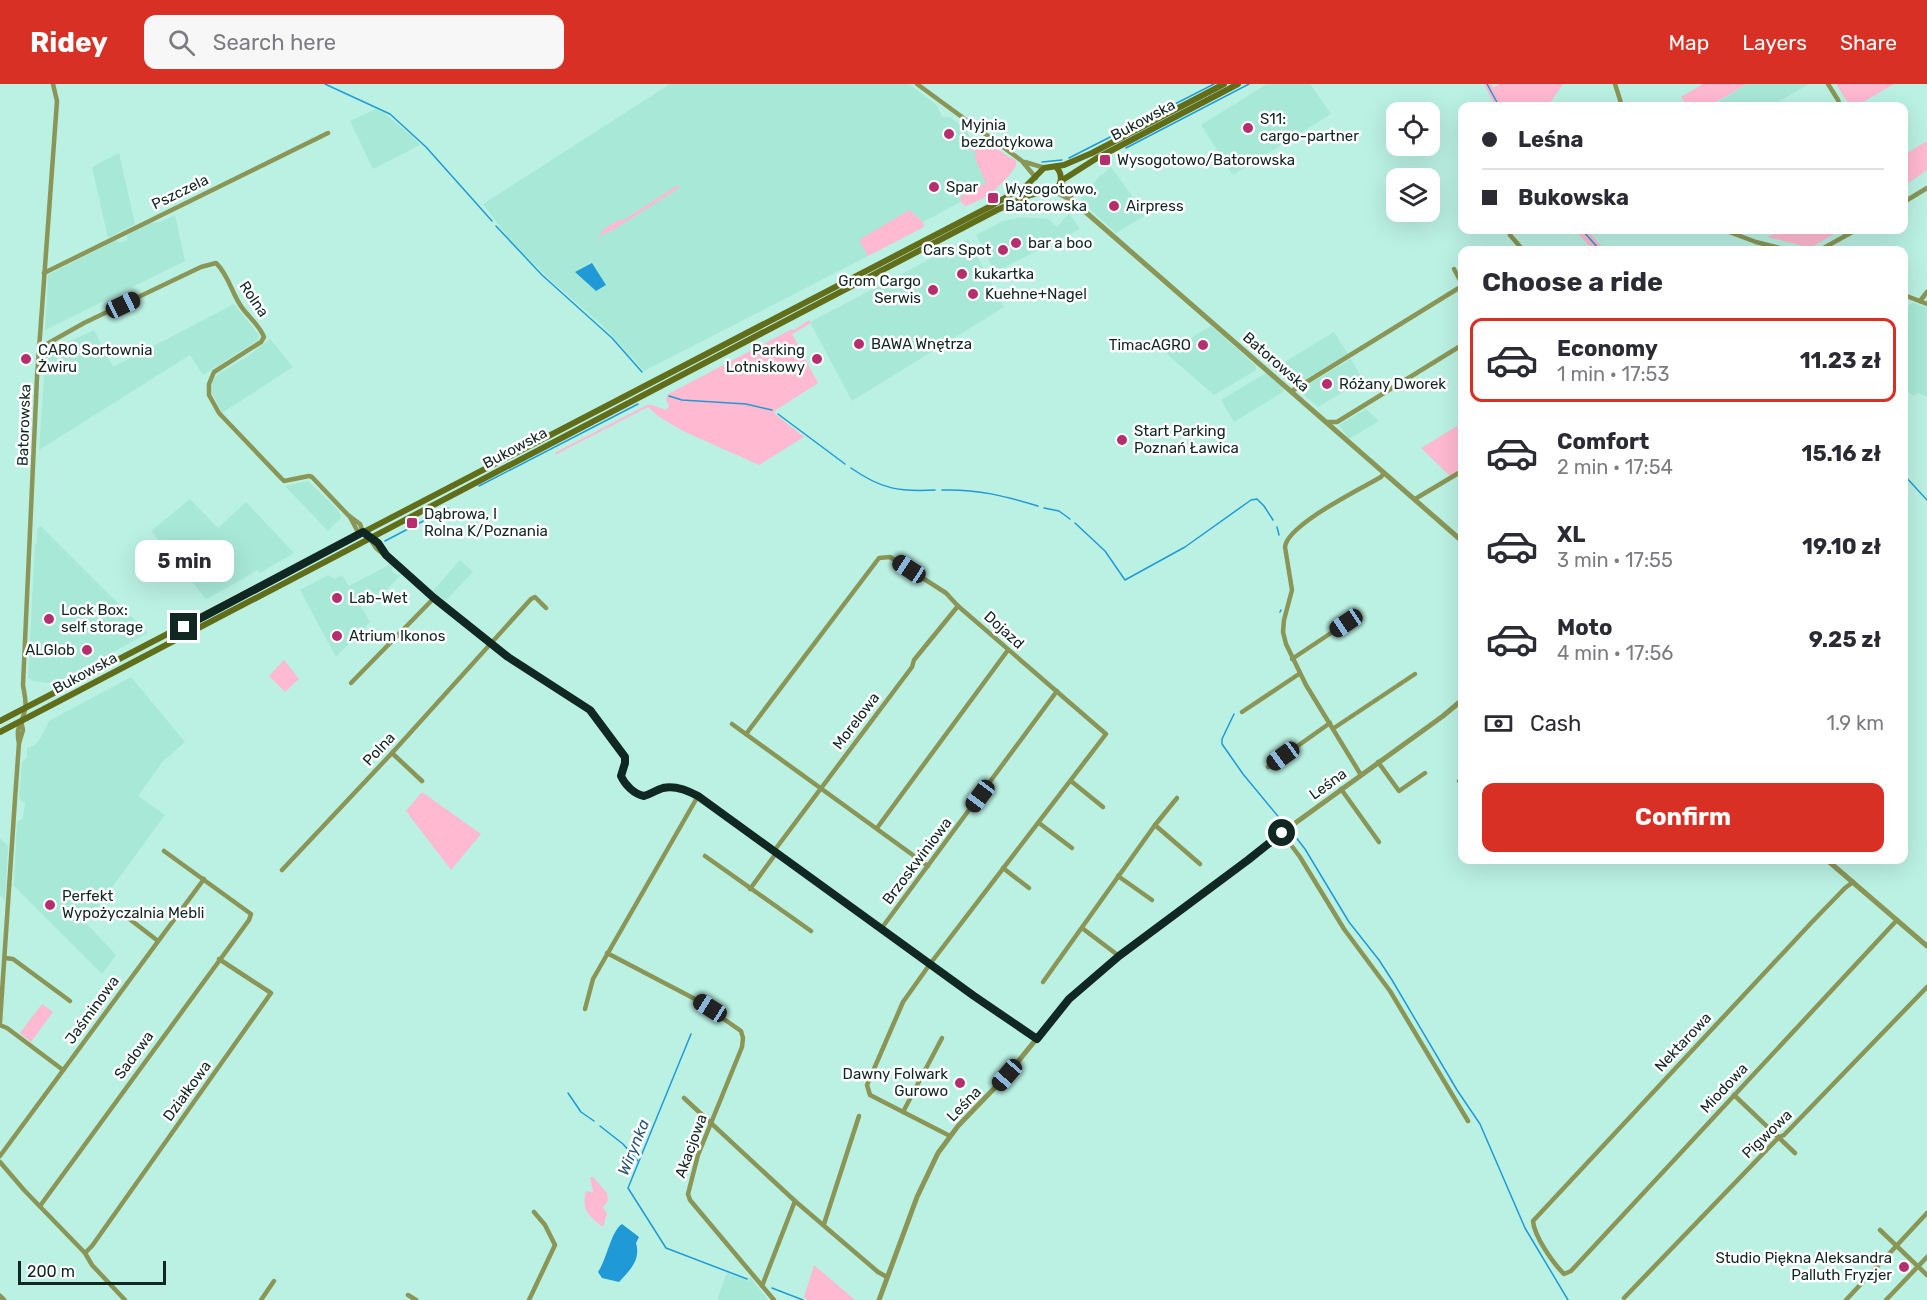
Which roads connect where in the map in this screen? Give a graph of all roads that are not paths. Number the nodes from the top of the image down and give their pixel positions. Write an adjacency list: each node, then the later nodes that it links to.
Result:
1 (53, 84): 26 (street, Batorowska)
2 (917, 84): 10 (street)
3 (1224, 84): 11 (main road, Bukowska)
4 (1238, 84): 14 (main road, Bukowska)
5 (1615, 84): 7 (street)
6 (1828, 84): 8 (street)
7 (1621, 102)
8 (1839, 102)
9 (327, 133): 26 (street, Pszczela)
10 (1022, 162): 12 (street); 13 (street)
11 (1056, 167): 12 (main road); 14 (main road)
12 (1046, 168): 13 (main road)
13 (1036, 177): 16 (main road); 42 (main road, Bukowska)
14 (1061, 181): 16 (main road); 18 (street, Batorowska)
15 (1927, 188): 17 (street)
16 (1047, 192): 18 (street, Batorowska); 44 (main road, Bukowska)
17 (1908, 200)
18 (1073, 201): 35 (street, Batorowska)
19 (1735, 234): 23 (street)
20 (1849, 234): 24 (street)
21 (1510, 235): 22 (street)
22 (1520, 246)
23 (1772, 246)
24 (1827, 246)
25 (1454, 269): 27 (street)
26 (44, 273): 33 (street, Batorowska)
27 (1458, 277)
28 (1458, 287): 35 (street)
29 (1927, 292): 31 (street)
30 (1908, 296): 31 (street)
31 (1920, 301): 32 (street)
32 (1927, 304)
33 (39, 345): 42 (street, Rolna); 57 (street, Batorowska)
34 (1458, 347): 37 (street)
35 (1292, 391): 36 (street, Batorowska)
36 (1327, 422): 37 (street); 38 (street, Batorowska)
37 (1337, 422): 38 (street)
38 (1336, 430): 39 (street, Batorowska)
39 (1384, 473): 41 (street, Batorowska); 51 (street)
40 (1458, 473): 41 (street)
41 (1415, 499): 43 (street, Batorowska)
42 (363, 532): 44 (street); 57 (main road, Bukowska)
43 (1458, 537)
44 (370, 539): 45 (street); 60 (main road, Bukowska)
45 (434, 598): 49 (street); 54 (street)
46 (958, 606): 50 (street, Dojazd); 66 (street, Dojazd); 75 (street, Morelowa)
47 (546, 608): 49 (street, Polna)
48 (1346, 623): 51 (street)
49 (492, 643): 68 (street, Polna); 77 (street)
50 (1008, 650): 55 (street, Dojazd); 82 (street)
51 (1292, 658): 52 (street)
52 (1299, 674): 58 (street); 61 (street)
53 (1415, 674): 63 (street)
54 (351, 684)
55 (1057, 691): 74 (street, Dojazd); 91 (street, Brzoskwiniowa)
56 (1458, 703): 69 (street, Leśna)
57 (26, 708): 59 (main road, Bukowska); 60 (street, Batorowska)
58 (1242, 712)
59 (0, 721)
60 (21, 721): 64 (main road, Bukowska); 65 (street, Batorowska); 67 (street, Batorowska)
61 (1330, 723): 63 (street); 70 (street)
62 (732, 724): 66 (street)
63 (1334, 728): 72 (street)
64 (0, 731): 65 (street)
65 (16, 733): 67 (street, Batorowska)
66 (746, 734): 75 (street)
67 (19, 743): 109 (street, Batorowska)
68 (392, 753): 73 (street); 93 (street, Polna)
69 (1378, 762): 71 (street); 72 (street, Leśna)
70 (1268, 767)
71 (1425, 773)
72 (1360, 775): 76 (street, Leśna)
73 (422, 781)
74 (1071, 781): 79 (street); 80 (street)
75 (821, 789): 82 (street); 87 (street, Morelowa)
76 (1341, 789): 83 (street, Leśna); 84 (street)
77 (698, 796): 87 (street); 107 (street)
78 (1177, 798): 81 (street)
79 (1103, 807)
80 (1039, 823): 85 (street); 92 (street)
81 (1155, 825): 89 (street); 94 (street)
82 (877, 828): 91 (street)
83 (1282, 833): 108 (street, Leśna); 124 (street)
84 (1379, 842)
85 (1072, 848)
86 (164, 851): 95 (street)
87 (776, 852): 98 (street, Morelowa); 103 (street)
88 (705, 856): 98 (street)
89 (1200, 864)
90 (1832, 864): 96 (street)
91 (928, 866): 103 (street, Brzoskwiniowa)
92 (1004, 868): 97 (street); 111 (street)
93 (282, 870)
94 (1118, 876): 99 (street); 102 (street)
95 (204, 879): 105 (street, Jaśminowa); 110 (street, Sadowa)
96 (1853, 882): 101 (street); 141 (street, Nektarowa)
97 (1029, 888)
98 (750, 889): 104 (street)
99 (1152, 900)
100 (123, 914): 105 (street)
101 (1897, 920): 106 (street); 120 (street, Miodowa)
102 (1082, 928): 108 (street); 112 (street)
103 (881, 929): 111 (street)
104 (811, 931)
105 (158, 941): 119 (street, Jaśminowa)
106 (1927, 946)
107 (607, 953): 115 (street); 125 (street, Akacjowa)
108 (1119, 956): 118 (street, Leśna)
109 (5, 958): 114 (street); 116 (street, Batorowska)
110 (219, 959): 132 (street, Sadowa); 138 (street, Działkowa)
111 (930, 964): 118 (street); 122 (street)
112 (1042, 982)
113 (1927, 987): 127 (street, Pigwowa)
114 (70, 1001)
115 (585, 1009)
116 (0, 1023): 119 (street)
117 (942, 1038): 122 (street)
118 (1037, 1039): 126 (street, Leśna)
119 (63, 1070): 129 (street, Jaśminowa)
120 (1734, 1095): 127 (street); 141 (street, Miodowa)
121 (684, 1098): 125 (street)
122 (903, 1112): 126 (street)
123 (859, 1116): 135 (street)
124 (1468, 1121)
125 (711, 1124): 131 (street); 145 (street, Akacjowa)
126 (950, 1136): 143 (street, Leśna)
127 (1779, 1137): 128 (street); 148 (street, Pigwowa)
128 (1795, 1153)
129 (0, 1156)
130 (0, 1162): 132 (street)
131 (795, 1201): 135 (street); 145 (street)
132 (40, 1206): 138 (street)
133 (534, 1212): 153 (street)
134 (1927, 1213): 137 (street)
135 (824, 1224): 143 (street)
136 (1880, 1230): 137 (street)
137 (1897, 1246): 140 (street); 156 (street)
138 (85, 1253): 150 (street)
139 (1927, 1257): 140 (street)
140 (1918, 1266): 142 (street); 157 (street)
141 (1569, 1273)
142 (1927, 1275)
143 (887, 1277): 155 (street, Leśna)
144 (274, 1281): 151 (street)
145 (762, 1286): 154 (street, Akacjowa)
146 (408, 1295): 152 (street)
147 (0, 1296): 149 (street)
148 (1624, 1298)
149 (4, 1300)
150 (125, 1300)
151 (261, 1300)
152 (416, 1300)
153 (529, 1300)
154 (774, 1300)
155 (879, 1300)
156 (1846, 1300)
157 (1886, 1300)

